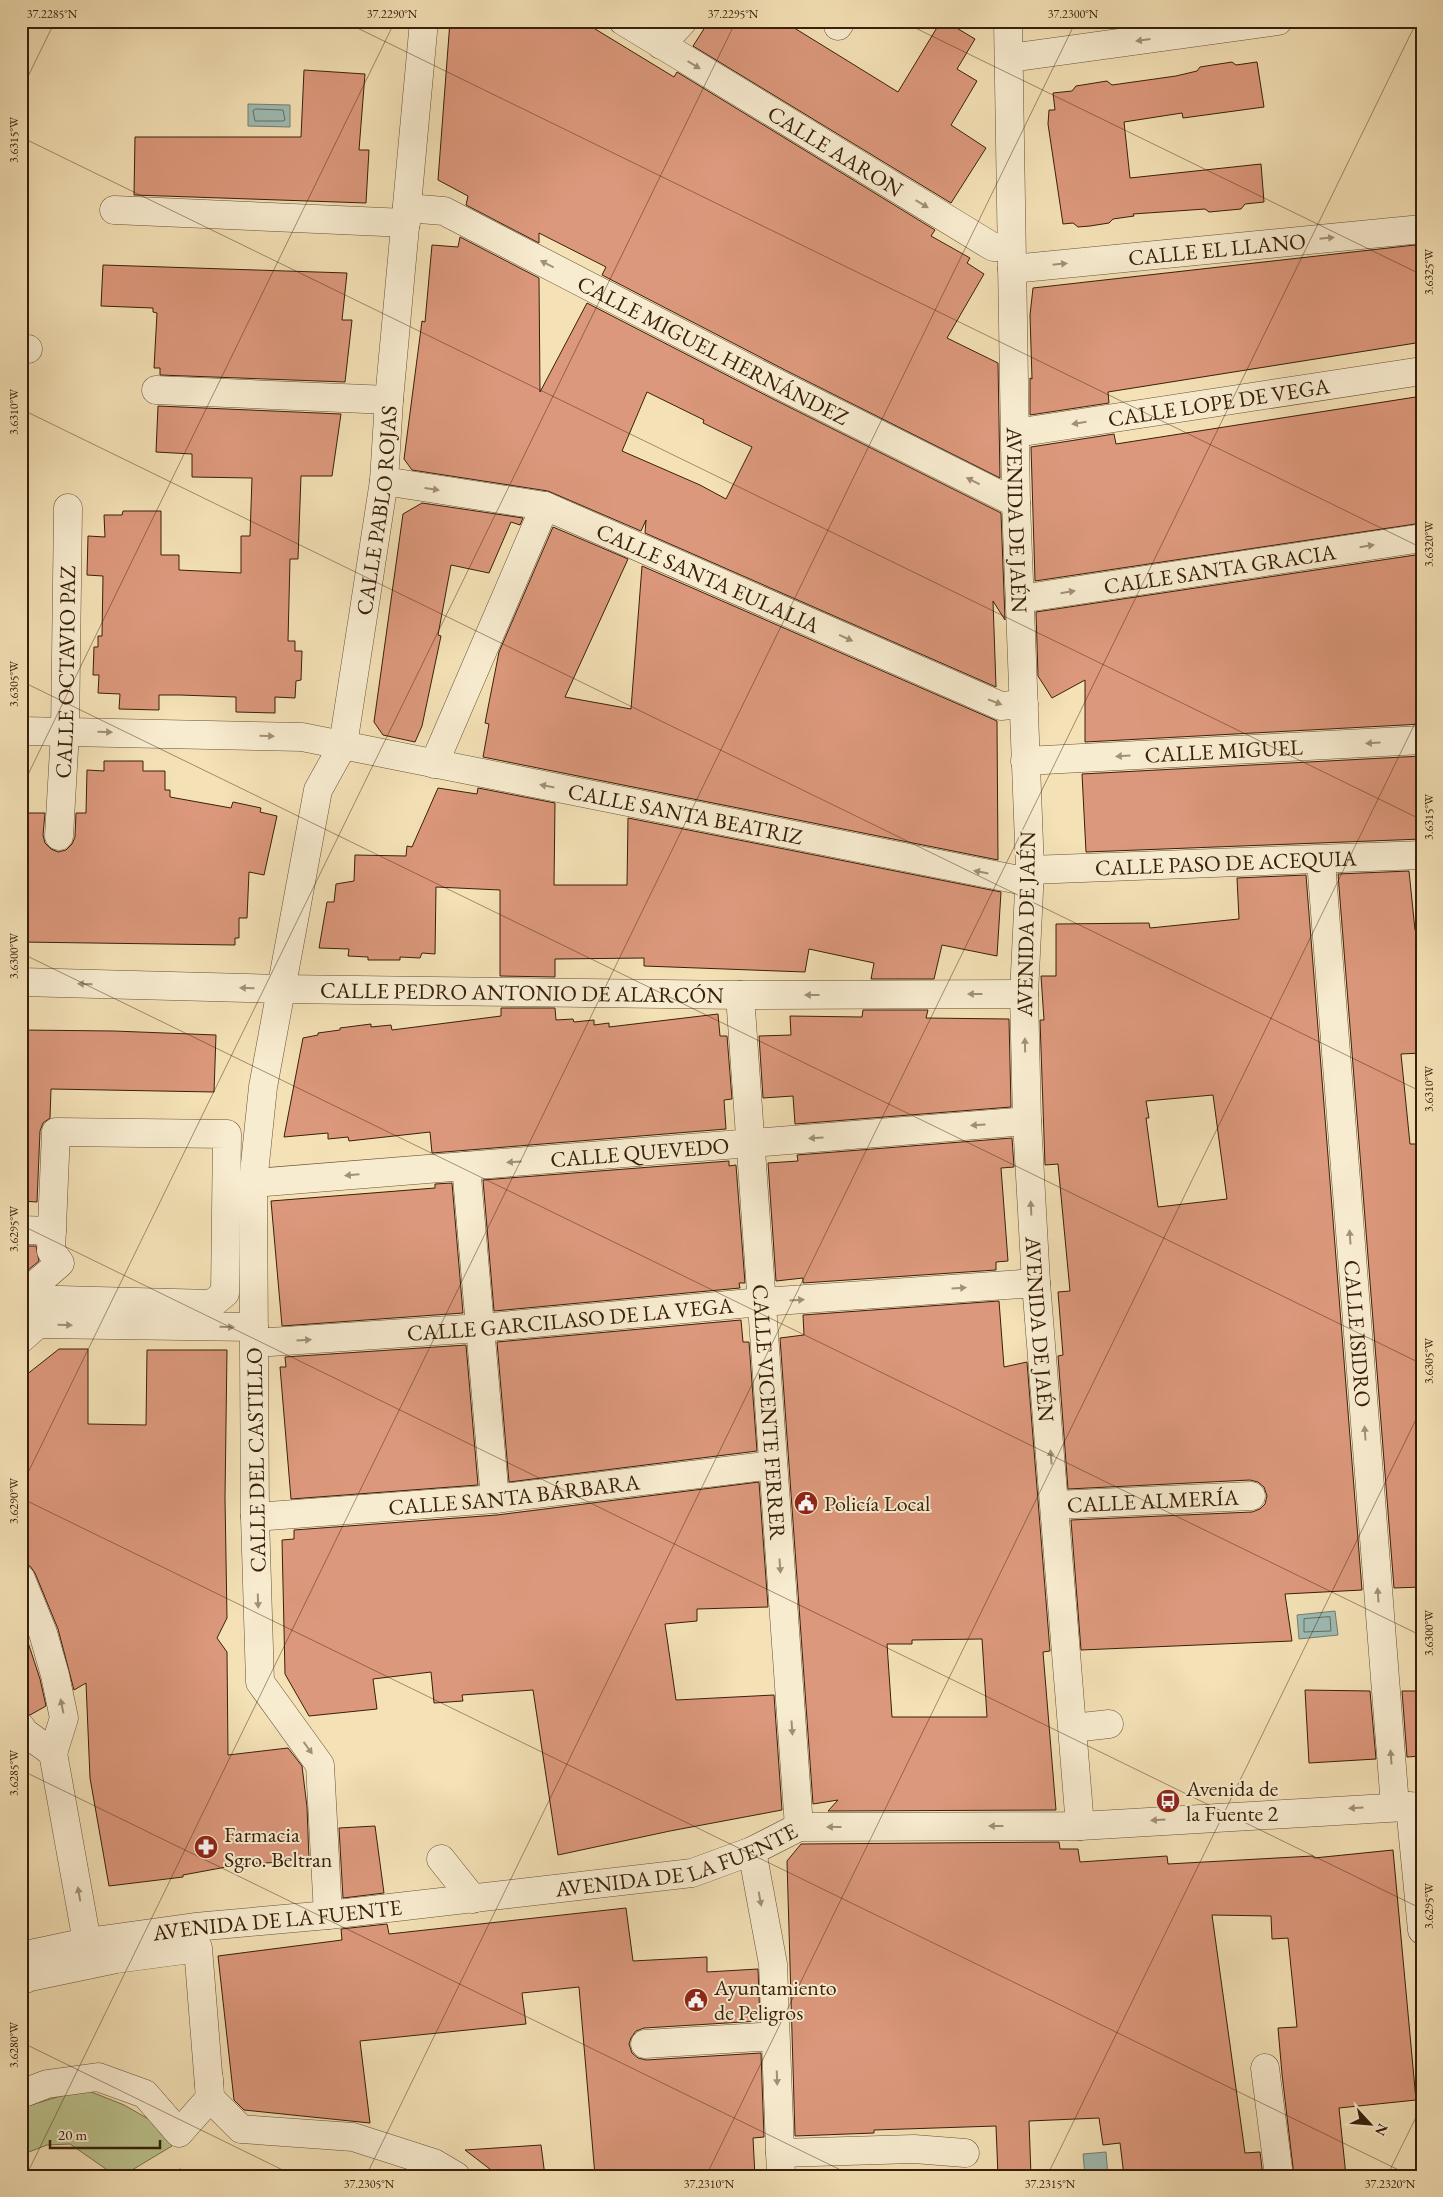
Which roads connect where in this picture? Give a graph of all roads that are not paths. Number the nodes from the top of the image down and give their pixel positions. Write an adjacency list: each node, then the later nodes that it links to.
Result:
1 (424, 21): 9 (street, CALLE PABLO ROJAS)
2 (623, 21): 6 (street, CALLE AARON)
3 (683, 21): 6 (street)
4 (1008, 21): 7 (street, AVENIDA DE JAÉN)
5 (1278, 21): 7 (street, one-way to 7)
6 (660, 44): 11 (street, CALLE AARON, one-way to 11)
7 (1010, 58): 11 (street, AVENIDA DE JAÉN)
8 (114, 210): 9 (street, CALLE MIGUEL HERNÁNDEZ)
9 (407, 216): 14 (street, CALLE PABLO ROJAS); 17 (street, CALLE MIGUEL HERNÁNDEZ, one-way to 9)
10 (1422, 229): 11 (street, CALLE EL LLANO, one-way to 10)
11 (1012, 258): 15 (street, AVENIDA DE JAÉN)
12 (1422, 371): 15 (street, CALLE LOPE DE VEGA, one-way to 15)
13 (156, 390): 14 (street)
14 (389, 400): 16 (street, CALLE PABLO ROJAS)
15 (1016, 433): 17 (street, AVENIDA DE JAÉN)
16 (384, 481): 18 (street, CALLE SANTA EULALIA, one-way to 18); 26 (street, CALLE PABLO ROJAS)
17 (1016, 503): 21 (street, AVENIDA DE JAÉN)
18 (545, 506): 22 (street, CALLE SANTA EULALIA, one-way to 22); 28 (street)
19 (68, 508): 24 (street, CALLE OCTAVIO PAZ)
20 (1422, 538): 21 (street, CALLE SANTA GRACIA, one-way to 20)
21 (1020, 599): 22 (street, AVENIDA DE JAÉN)
22 (1024, 704): 27 (street, AVENIDA DE JAÉN)
23 (21, 731): 24 (street, CALLE SANTA BEATRIZ)
24 (65, 732): 26 (street, CALLE SANTA BEATRIZ, one-way to 26); 29 (street, CALLE OCTAVIO PAZ)
25 (1422, 740): 27 (street, CALLE MIGUEL, one-way to 27)
26 (343, 745): 28 (street, CALLE SANTA BEATRIZ); 34 (street, CALLE PABLO ROJAS)
27 (1025, 761): 32 (street, AVENIDA DE JAÉN)
28 (434, 764): 32 (street, CALLE SANTA BEATRIZ, one-way to 28)
29 (60, 836)
30 (1422, 855): 31 (street, CALLE PASO DE ACEQUIA)
31 (1320, 861): 32 (street, CALLE PASO DE ACEQUIA); 59 (street, CALLE ISIDRO, one-way to 31)
32 (1029, 876): 35 (street, AVENIDA DE JAÉN)
33 (21, 982): 34 (street, CALLE PEDRO ANTONIO DE ALARCÓN, one-way to 33)
34 (280, 989): 36 (street, CALLE PEDRO ANTONIO DE ALARCÓN); 40 (street, CALLE DEL CASTILLO)
35 (1024, 994): 36 (street, CALLE PEDRO ANTONIO DE ALARCÓN, one-way to 36); 37 (street, AVENIDA DE JAÉN, one-way to 35)
36 (740, 995): 38 (street, CALLE VICENTE FERRER)
37 (1027, 1121): 38 (street, CALLE QUEVEDO, one-way to 38); 43 (street, AVENIDA DE JAÉN, one-way to 37)
38 (750, 1143): 39 (street, CALLE QUEVEDO, one-way to 39); 45 (street, CALLE VICENTE FERRER)
39 (466, 1166): 40 (street, CALLE QUEVEDO, one-way to 40); 46 (street)
40 (252, 1183): 47 (street, CALLE DEL CASTILLO)
41 (21, 1230): 42 (street)
42 (52, 1231): 44 (street); 44 (street)
43 (1036, 1283): 45 (street, CALLE GARCILASO DE LA VEGA, one-way to 43); 52 (street, AVENIDA DE JAÉN, one-way to 43)
44 (21, 1298)
45 (761, 1302): 46 (street, CALLE GARCILASO DE LA VEGA); 49 (street, CALLE VICENTE FERRER)
46 (480, 1328): 47 (street, CALLE GARCILASO DE LA VEGA, one-way to 46); 51 (street)
47 (255, 1335): 48 (street, CALLE GARCILASO DE LA VEGA, one-way to 47); 53 (street, CALLE DEL CASTILLO)
48 (21, 1339)
49 (773, 1465): 51 (street, CALLE SANTA BÁRBARA); 61 (street, CALLE VICENTE FERRER, one-way to 61)
50 (1251, 1496): 52 (street, CALLE ALMERÍA)
51 (495, 1499): 53 (street, CALLE SANTA BÁRBARA)
52 (1055, 1505): 57 (street, AVENIDA DE JAÉN)
53 (256, 1517): 65 (street, CALLE DEL CASTILLO, one-way to 65)
54 (21, 1579): 58 (street, one-way to 54)
55 (1109, 1724): 57 (street)
56 (21, 1728): 58 (street)
57 (1072, 1728): 60 (street, AVENIDA DE JAÉN)
58 (53, 1753): 68 (street, one-way to 58)
59 (1409, 1806): 60 (street, AVENIDA DE LA FUENTE, one-way to 60); 66 (street, CALLE ISIDRO)
60 (1080, 1826): 61 (street, AVENIDA DE LA FUENTE, one-way to 61)
61 (799, 1827): 62 (street, AVENIDA DE LA FUENTE)
62 (752, 1851): 64 (street, AVENIDA DE LA FUENTE); 71 (street, one-way to 71)
63 (441, 1859): 64 (street)
64 (472, 1898): 65 (street, AVENIDA DE LA FUENTE)
65 (328, 1914): 67 (street, AVENIDA DE LA FUENTE)
66 (1422, 1930)
67 (197, 1937): 68 (street, AVENIDA DE LA FUENTE); 70 (street); 75 (street)
68 (87, 1942): 69 (street, AVENIDA DE LA FUENTE)
69 (21, 1956)
70 (21, 1981)
71 (775, 2036): 72 (street); 77 (street, one-way to 77)
72 (645, 2044)
73 (1266, 2068): 79 (street)
74 (21, 2094): 75 (street)
75 (210, 2098): 78 (street)
76 (966, 2153): 77 (street)
77 (781, 2164)
78 (456, 2176)
79 (1279, 2176)

